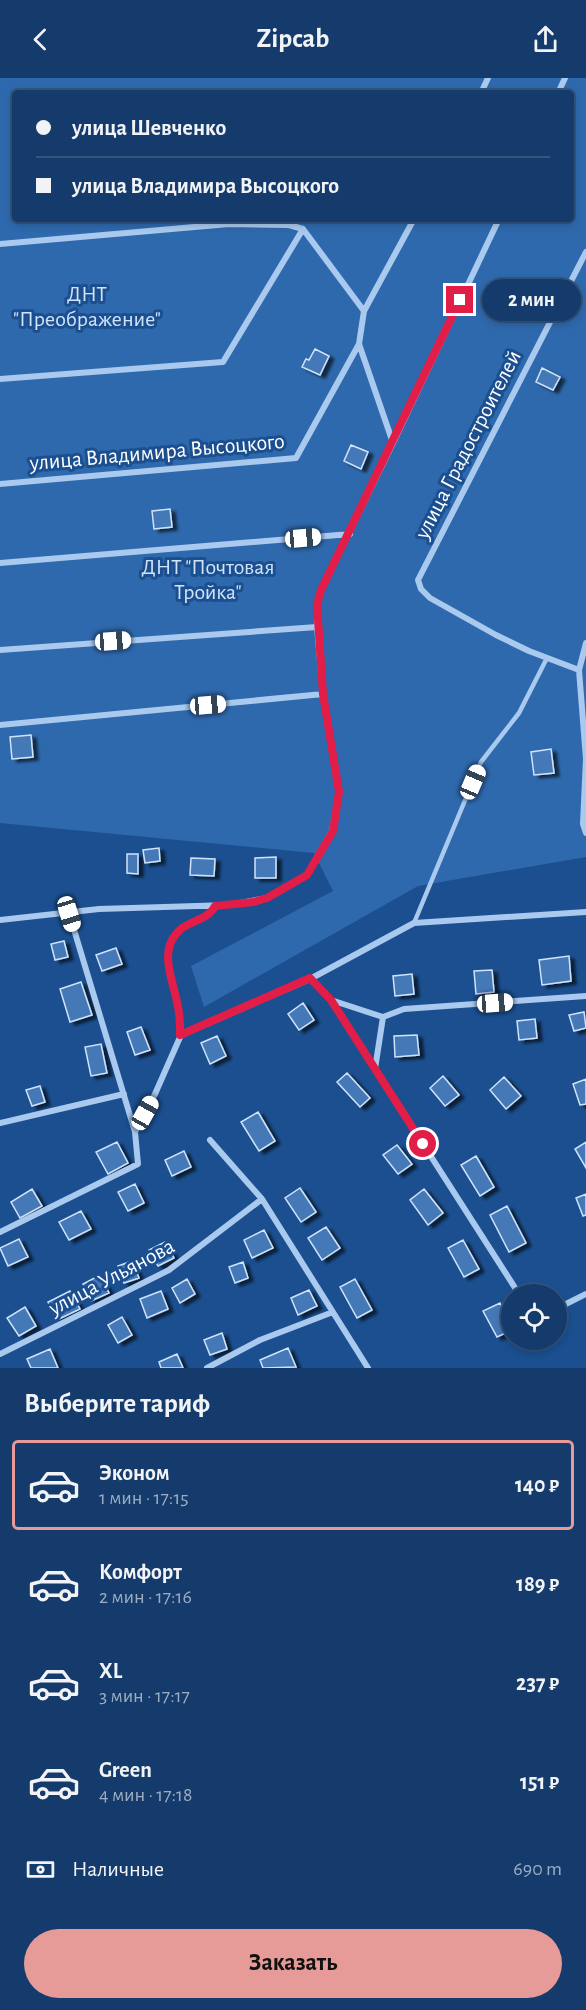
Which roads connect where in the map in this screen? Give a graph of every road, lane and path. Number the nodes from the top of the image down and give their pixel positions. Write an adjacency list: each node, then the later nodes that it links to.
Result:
1 (412, 222): 6 (street, улица Владимира Высоцкого)
2 (498, 222): 9 (street)
3 (303, 229): 4 (street); 6 (street); 8 (street)
4 (0, 244)
5 (586, 252): 16 (street, улица Градостроителей)
6 (364, 311): 7 (street, улица Владимира Высоцкого)
7 (359, 344): 9 (street, улица Владимира Высоцкого); 10 (street, улица Владимира Высоцкого)
8 (0, 379)
9 (393, 443): 11 (street)
10 (0, 484)
11 (350, 534): 12 (street); 13 (street)
12 (0, 563)
13 (318, 627): 15 (street); 18 (street)
14 (586, 643): 17 (street)
15 (0, 650)
16 (547, 658): 17 (street); 25 (lane)
17 (579, 670): 20 (street)
18 (323, 694): 19 (street); 21 (street)
19 (0, 725)
20 (586, 833)
21 (215, 906): 23 (street); 30 (street)
22 (586, 912): 25 (street)
23 (69, 914): 24 (street); 32 (street)
24 (0, 920)
25 (414, 923): 26 (street)
26 (310, 978): 28 (street); 30 (street)
27 (586, 996): 29 (street)
28 (331, 1000): 29 (street); 31 (street)
29 (383, 1017): 31 (street)
30 (180, 1035): 34 (street)
31 (375, 1069): 38 (street)
32 (124, 1094): 33 (street); 34 (street)
33 (0, 1124)
34 (135, 1132): 37 (street)
35 (210, 1140): 36 (street)
36 (262, 1199): 41 (street); 42 (street, улица Ульянова)
37 (0, 1232)
38 (513, 1284)
39 (586, 1294): 40 (street)
40 (567, 1304)
41 (333, 1312): 43 (street); 44 (street)
42 (0, 1354)
43 (207, 1368)
44 (368, 1368)

